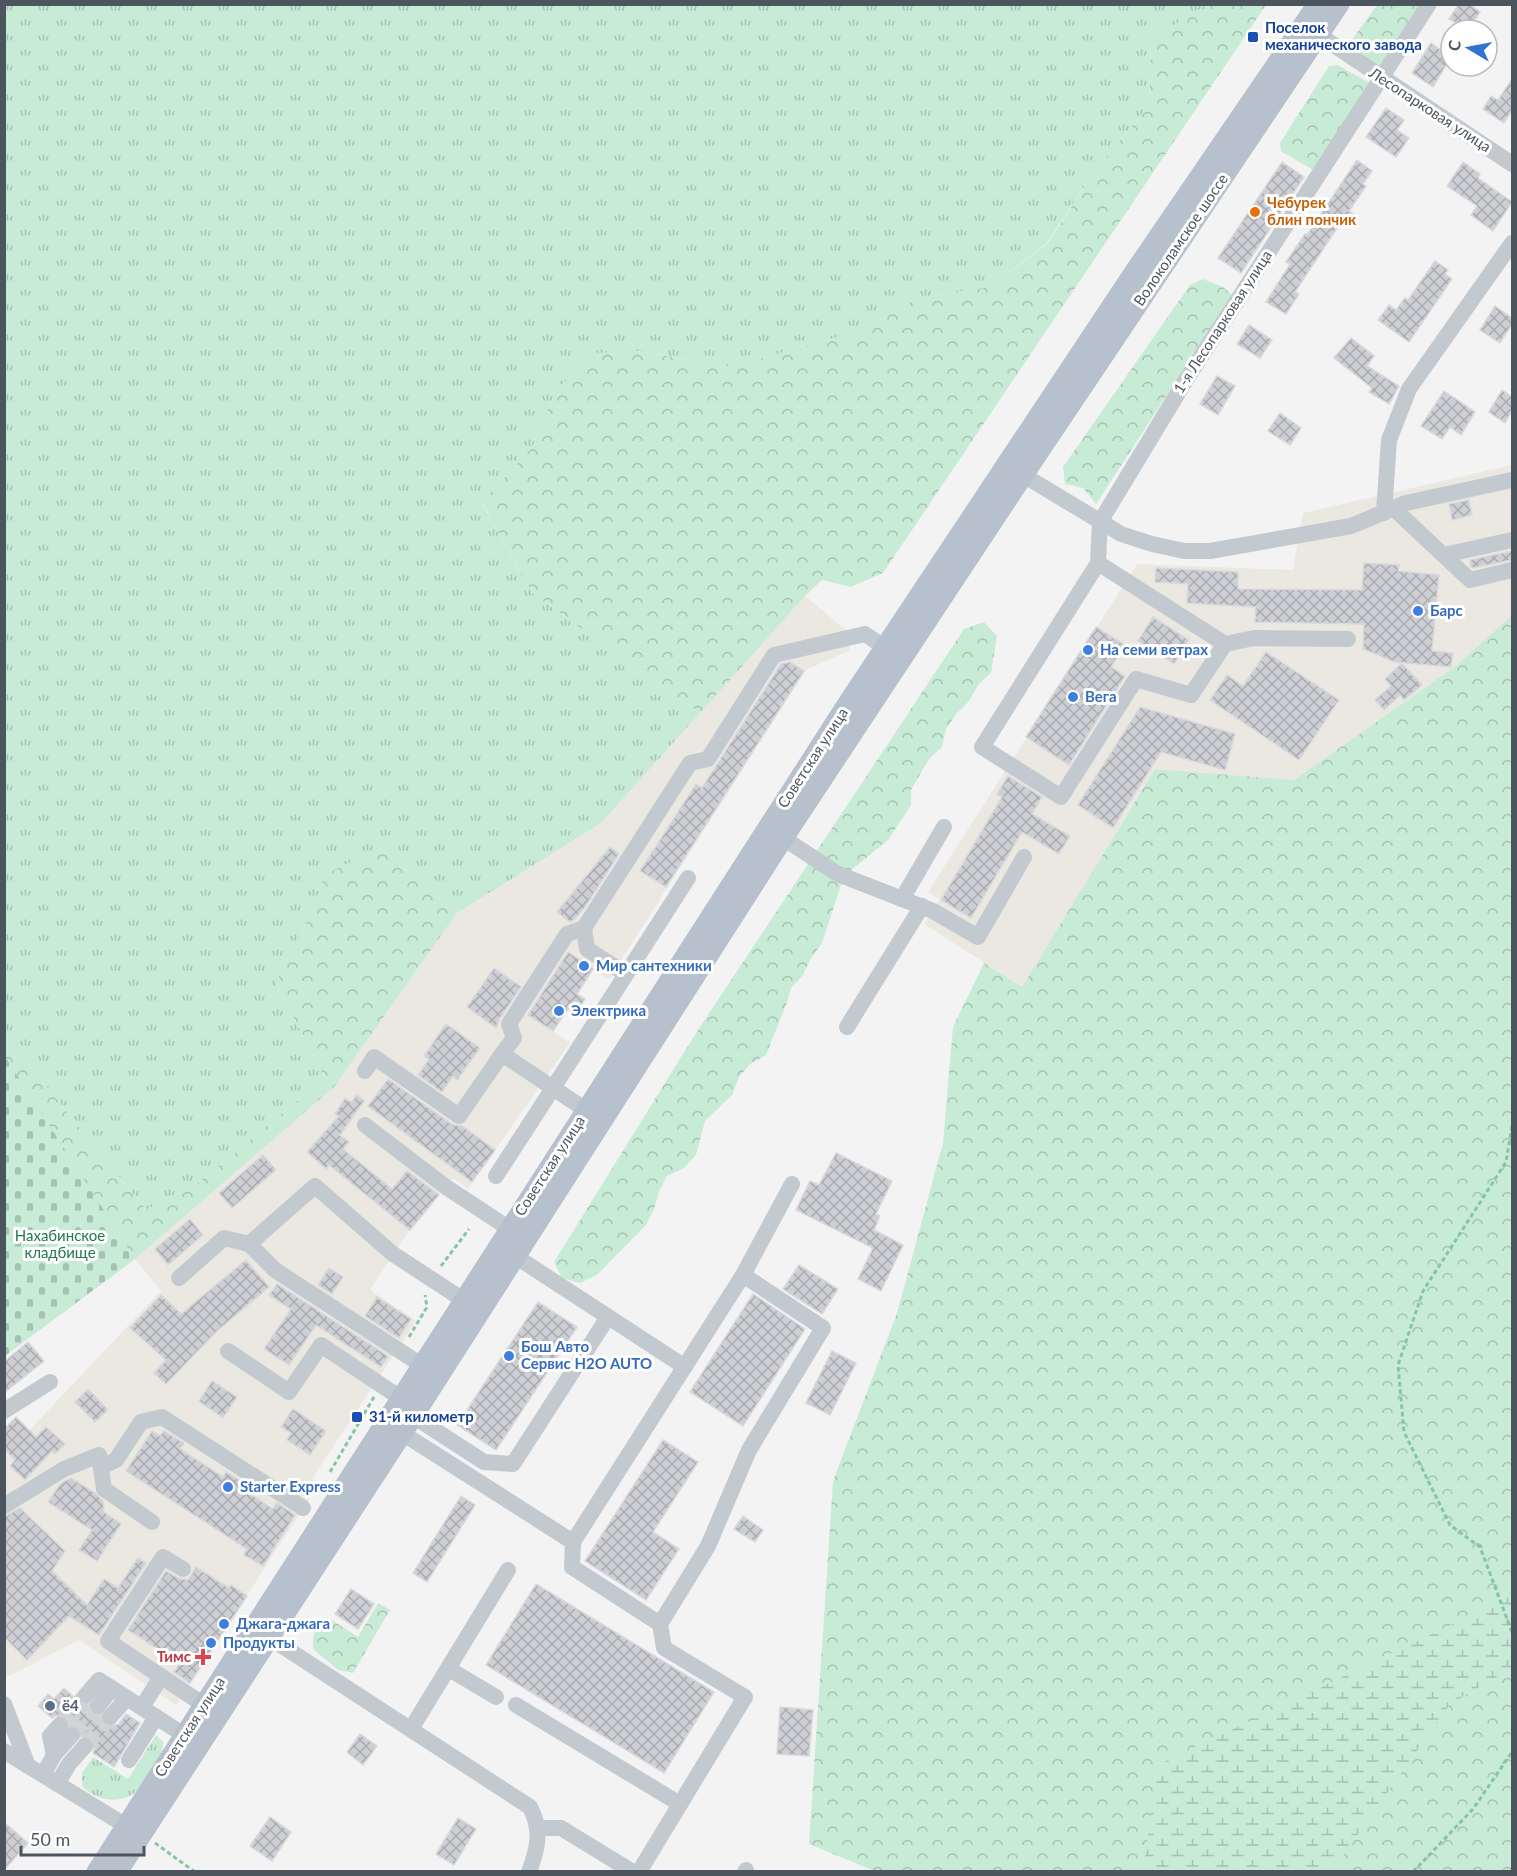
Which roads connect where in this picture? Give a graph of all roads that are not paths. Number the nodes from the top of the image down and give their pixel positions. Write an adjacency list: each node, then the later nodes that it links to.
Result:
1 (1317, 4): 8 (main road, Волоколамское шоссе)
2 (1340, 4): 4 (main road, Волоколамское шоссе)
3 (1429, 4): 5 (street, 1-я Лесопарковая улица)
4 (1319, 35): 5 (street, Лесопарковая улица); 8 (main road, Волоколамское шоссе)
5 (1381, 77): 6 (street, Лесопарковая улица); 11 (street, 1-я Лесопарковая улица)
6 (1512, 164)
7 (1512, 243): 10 (street)
8 (1015, 469): 11 (street); 18 (main road, Советская улица); 20 (main road, Советская улица)
9 (1512, 480): 10 (street)
10 (1389, 511): 11 (street); 13 (street)
11 (1100, 522): 14 (street)
12 (1512, 540): 13 (street)
13 (1444, 555): 15 (street)
14 (1098, 563): 17 (street); 17 (street)
15 (1512, 570)
16 (1348, 639): 17 (street)
17 (1225, 644)
18 (884, 647): 25 (street); 31 (main road, Советская улица)
19 (944, 827): 23 (street)
20 (783, 838): 23 (street); 37 (main road, Советская улица)
21 (1024, 857): 24 (street)
22 (688, 878): 26 (street)
23 (902, 898): 24 (street)
24 (922, 906): 27 (street)
25 (584, 928): 26 (street); 28 (street)
26 (626, 974): 30 (street)
27 (847, 1027)
28 (502, 1054): 29 (street); 30 (street)
29 (365, 1071)
30 (553, 1088): 31 (street); 33 (street)
31 (586, 1110): 35 (main road, Советская улица)
32 (365, 1125): 35 (street)
33 (496, 1176)
34 (792, 1184): 38 (street)
35 (510, 1229): 40 (main road, Советская улица)
36 (249, 1244): 39 (street); 40 (street); 43 (street)
37 (515, 1256): 41 (street); 47 (main road, Советская улица)
38 (743, 1275): 44 (street); 55 (street)
39 (179, 1278)
40 (465, 1301): 43 (main road, Советская улица)
41 (608, 1317): 44 (street); 47 (street)
42 (228, 1351): 47 (street)
43 (423, 1366): 47 (main road, Советская улица)
44 (684, 1367): 52 (street)
45 (50, 1382): 46 (street)
46 (4, 1411)
47 (406, 1416): 52 (street); 56 (main road, Советская улица); 63 (main road, Советская улица)
48 (101, 1467): 49 (street); 50 (street); 51 (street)
49 (4, 1506)
50 (303, 1508)
51 (152, 1522)
52 (573, 1542): 55 (street)
53 (183, 1569): 58 (street)
54 (508, 1570): 57 (street)
55 (660, 1624): 72 (street)
56 (270, 1638): 66 (street); 74 (main road, Советская улица)
57 (449, 1668): 59 (street); 66 (street)
58 (161, 1677): 63 (street); 64 (street)
59 (496, 1697)
60 (127, 1698): 60 (street); 64 (street)
61 (4, 1704): 70 (street)
62 (516, 1704): 72 (street)
63 (204, 1705): 67 (main road, Советская улица)
64 (142, 1707): 65 (street)
65 (156, 1717): 67 (street); 69 (street)
66 (411, 1729): 73 (street)
67 (184, 1735): 74 (main road, Советская улица)
68 (4, 1750): 70 (street)
69 (129, 1760)
70 (28, 1766): 71 (street)
71 (50, 1780): 71 (street); 74 (street)
72 (680, 1804): 79 (street)
73 (538, 1828): 77 (street); 78 (street)
74 (140, 1835): 75 (main road, Советская улица); 76 (main road, Советская улица)
75 (97, 1872)
76 (117, 1872)
77 (529, 1872)
78 (633, 1872)
79 (639, 1872)

